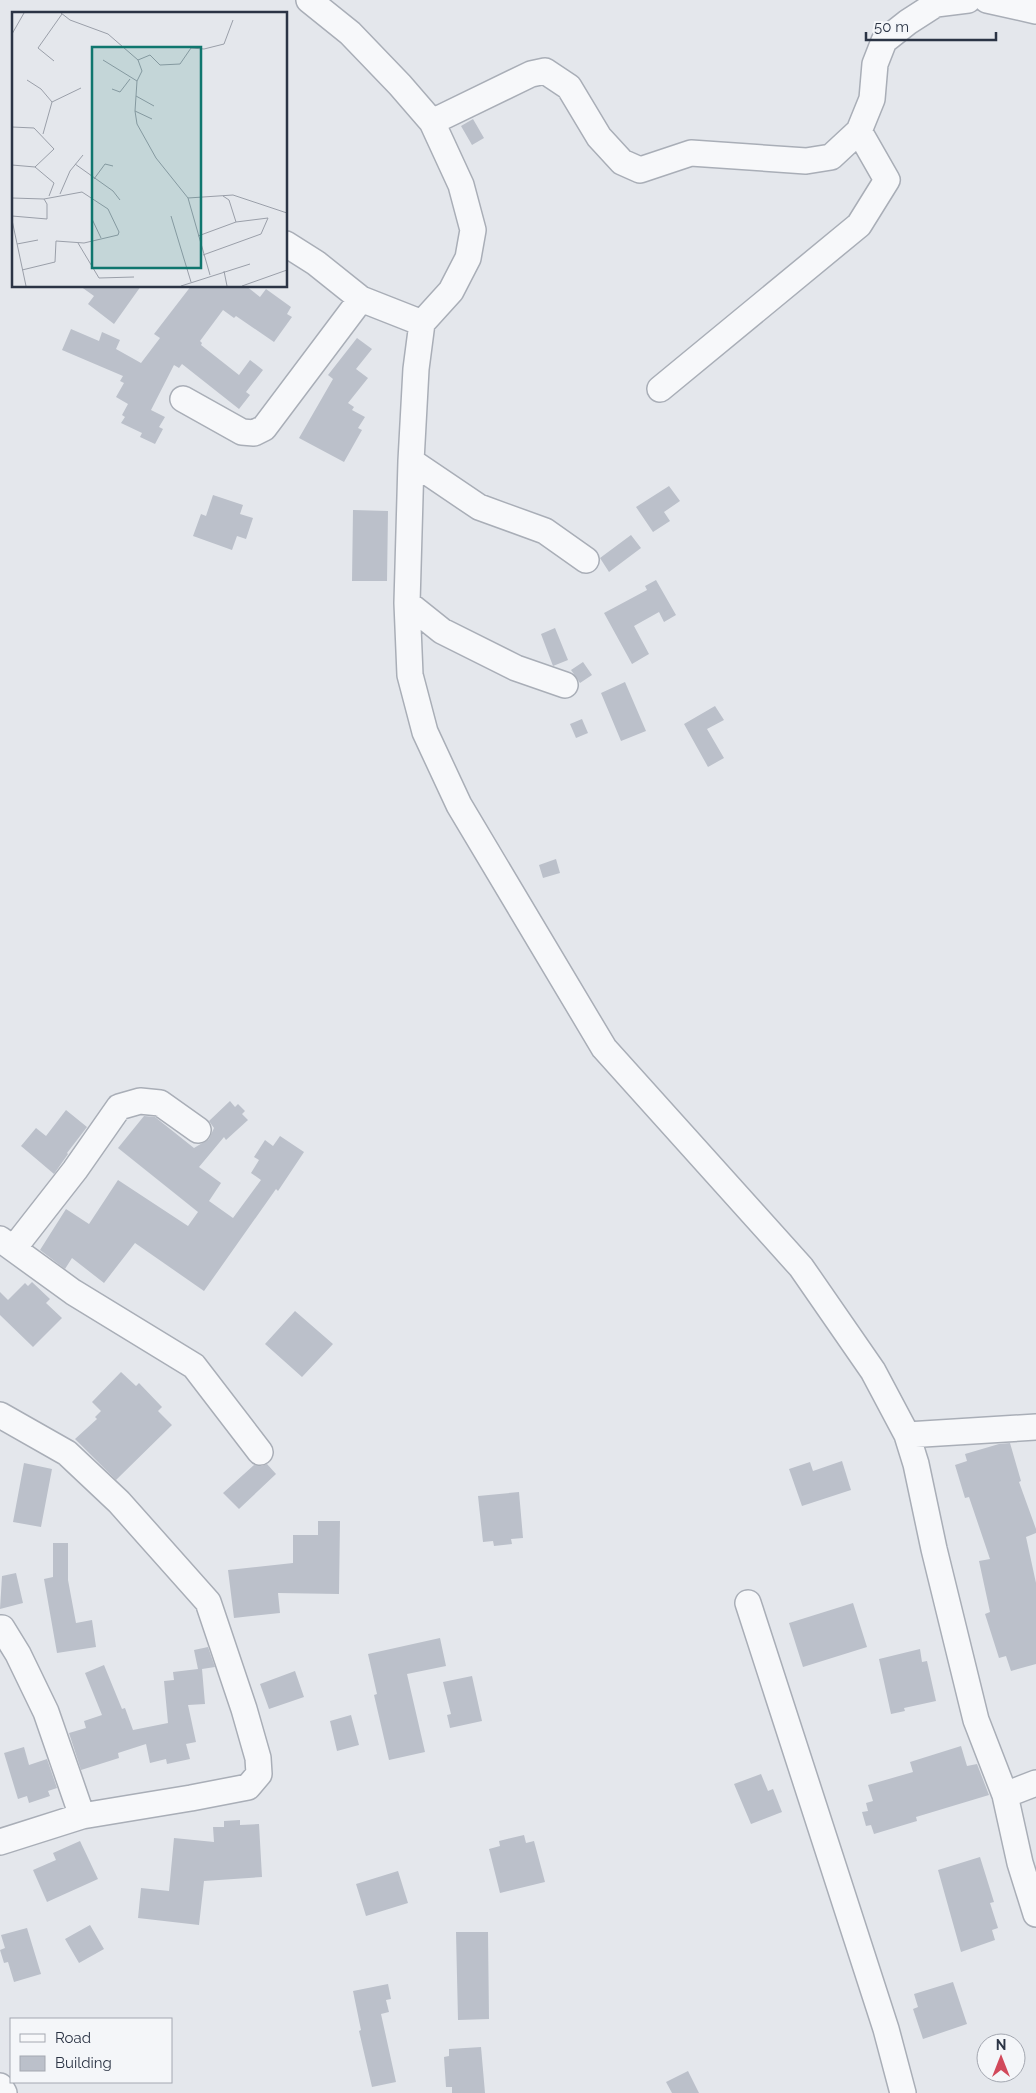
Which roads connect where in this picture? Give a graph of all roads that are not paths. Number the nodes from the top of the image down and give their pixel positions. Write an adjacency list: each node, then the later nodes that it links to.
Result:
1 (310, 0): 5 (street)
2 (968, 0): 6 (street)
3 (987, 0): 4 (street)
4 (1036, 11)
5 (432, 122): 6 (street); 9 (street)
6 (859, 130): 10 (street)
7 (288, 245): 8 (street)
8 (361, 299): 9 (street); 11 (street)
9 (422, 323): 12 (street)
10 (660, 389)
11 (183, 399)
12 (411, 461): 13 (street); 14 (street)
13 (586, 560)
14 (408, 603): 15 (street); 20 (street)
15 (565, 685)
16 (198, 1130): 17 (street)
17 (7, 1244): 21 (street)
18 (0, 1415): 26 (street)
19 (1036, 1427): 20 (street)
20 (907, 1435): 25 (street)
21 (260, 1452)
22 (748, 1603): 31 (street)
23 (2, 1628): 26 (street)
24 (1036, 1783): 25 (street)
25 (1005, 1795): 28 (street)
26 (82, 1816): 27 (street)
27 (0, 1842)
28 (1036, 1914)
29 (0, 2086): 30 (street)
30 (4, 2093)
31 (904, 2093)

